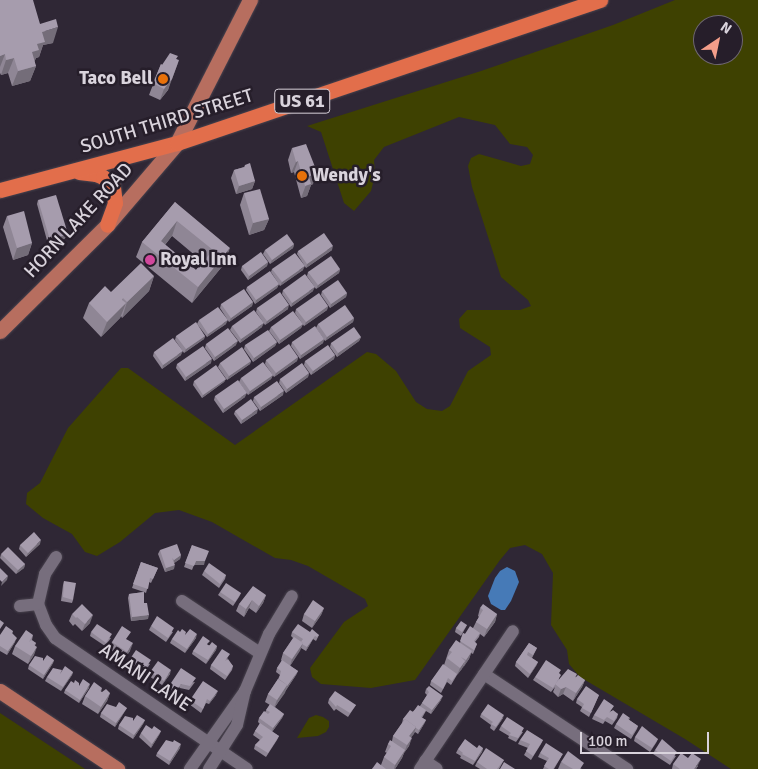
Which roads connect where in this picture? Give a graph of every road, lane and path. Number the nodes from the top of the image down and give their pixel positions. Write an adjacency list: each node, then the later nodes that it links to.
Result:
1 (250, 0): 3 (main road, HORN LAKE ROAD)
2 (600, 0): 3 (highway, SOUTH THIRD STREET / US 61)
3 (177, 143): 4 (highway, SOUTH THIRD STREET / US 61); 6 (main road, HORN LAKE ROAD)
4 (70, 171): 5 (highway, SOUTH THIRD STREET / US 61); 6 (highway)
5 (0, 190)
6 (107, 225): 7 (main road, HORN LAKE ROAD)
7 (0, 331)
8 (56, 557): 11 (street)
9 (292, 596): 14 (street)
10 (182, 601): 14 (street)
11 (38, 604): 12 (street); 18 (street, AMANI LANE)
12 (20, 606)
13 (513, 631): 15 (street)
14 (260, 652): 16 (street)
15 (484, 674): 20 (street); 26 (street)
16 (245, 690): 18 (street); 19 (street)
17 (0, 691): 21 (main road)
18 (208, 743): 19 (street, AMANI LANE); 22 (street)
19 (221, 751): 23 (street); 24 (street, AMANI LANE)
20 (422, 765): 25 (street)
21 (117, 769)
22 (190, 769)
23 (209, 769)
24 (248, 769)
25 (436, 769)
26 (627, 769)

